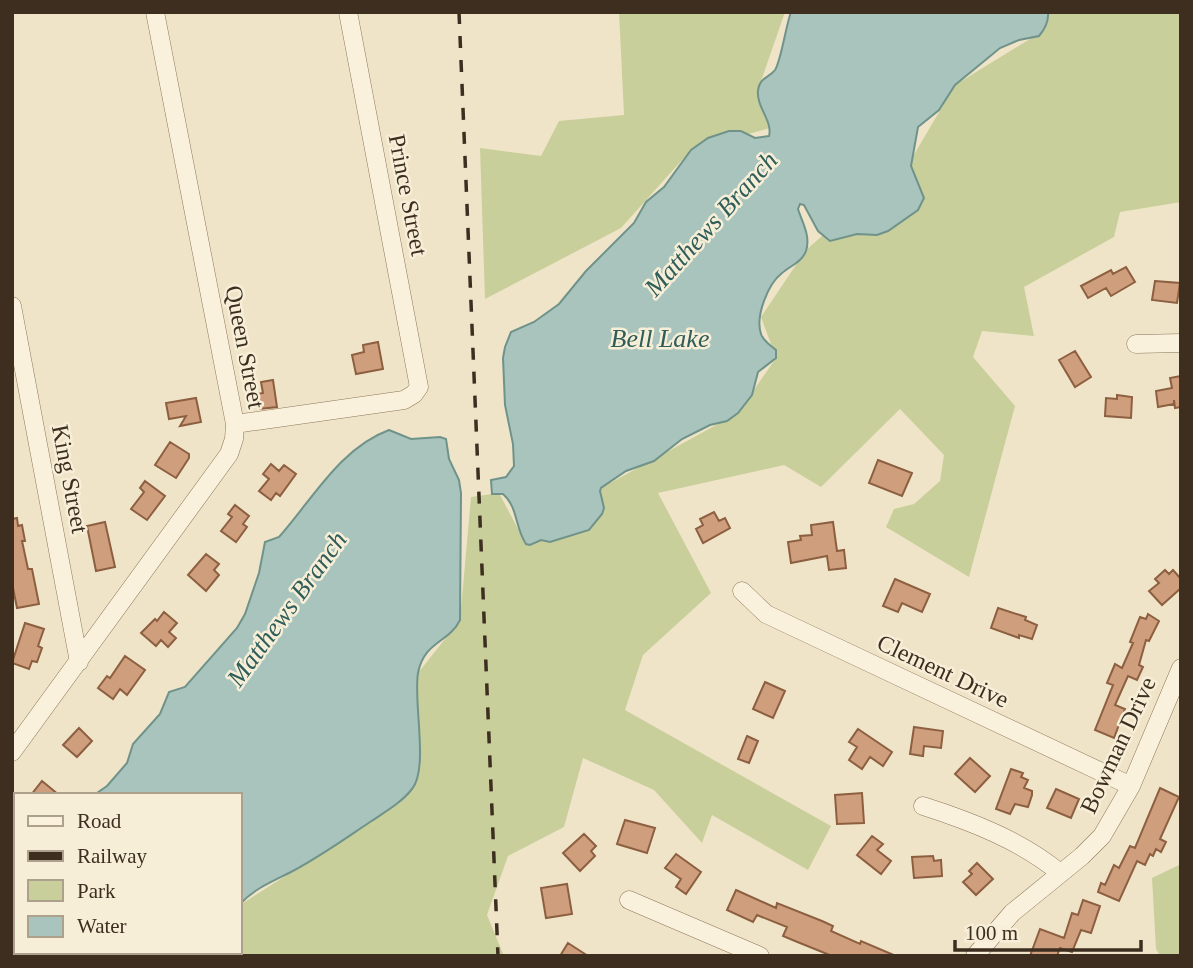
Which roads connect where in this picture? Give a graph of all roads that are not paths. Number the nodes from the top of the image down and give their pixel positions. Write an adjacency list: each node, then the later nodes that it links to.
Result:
1 (155, 12): 6 (street, Queen Street)
2 (348, 12): 6 (street, Prince Street)
3 (12, 306): 8 (street, King Street)
4 (1181, 343): 5 (street)
5 (1136, 344)
6 (235, 424): 8 (street, Queen Street)
7 (742, 591): 11 (street, Clement Drive)
8 (79, 662): 10 (street, Queen Street)
9 (1181, 668): 11 (street, Bowman Drive)
10 (12, 752)
11 (1131, 786): 13 (street, Bowman Drive)
12 (923, 806): 13 (street)
13 (1060, 873): 16 (street, Bowman Drive)
14 (629, 900): 15 (street)
15 (760, 956)
16 (975, 956)

